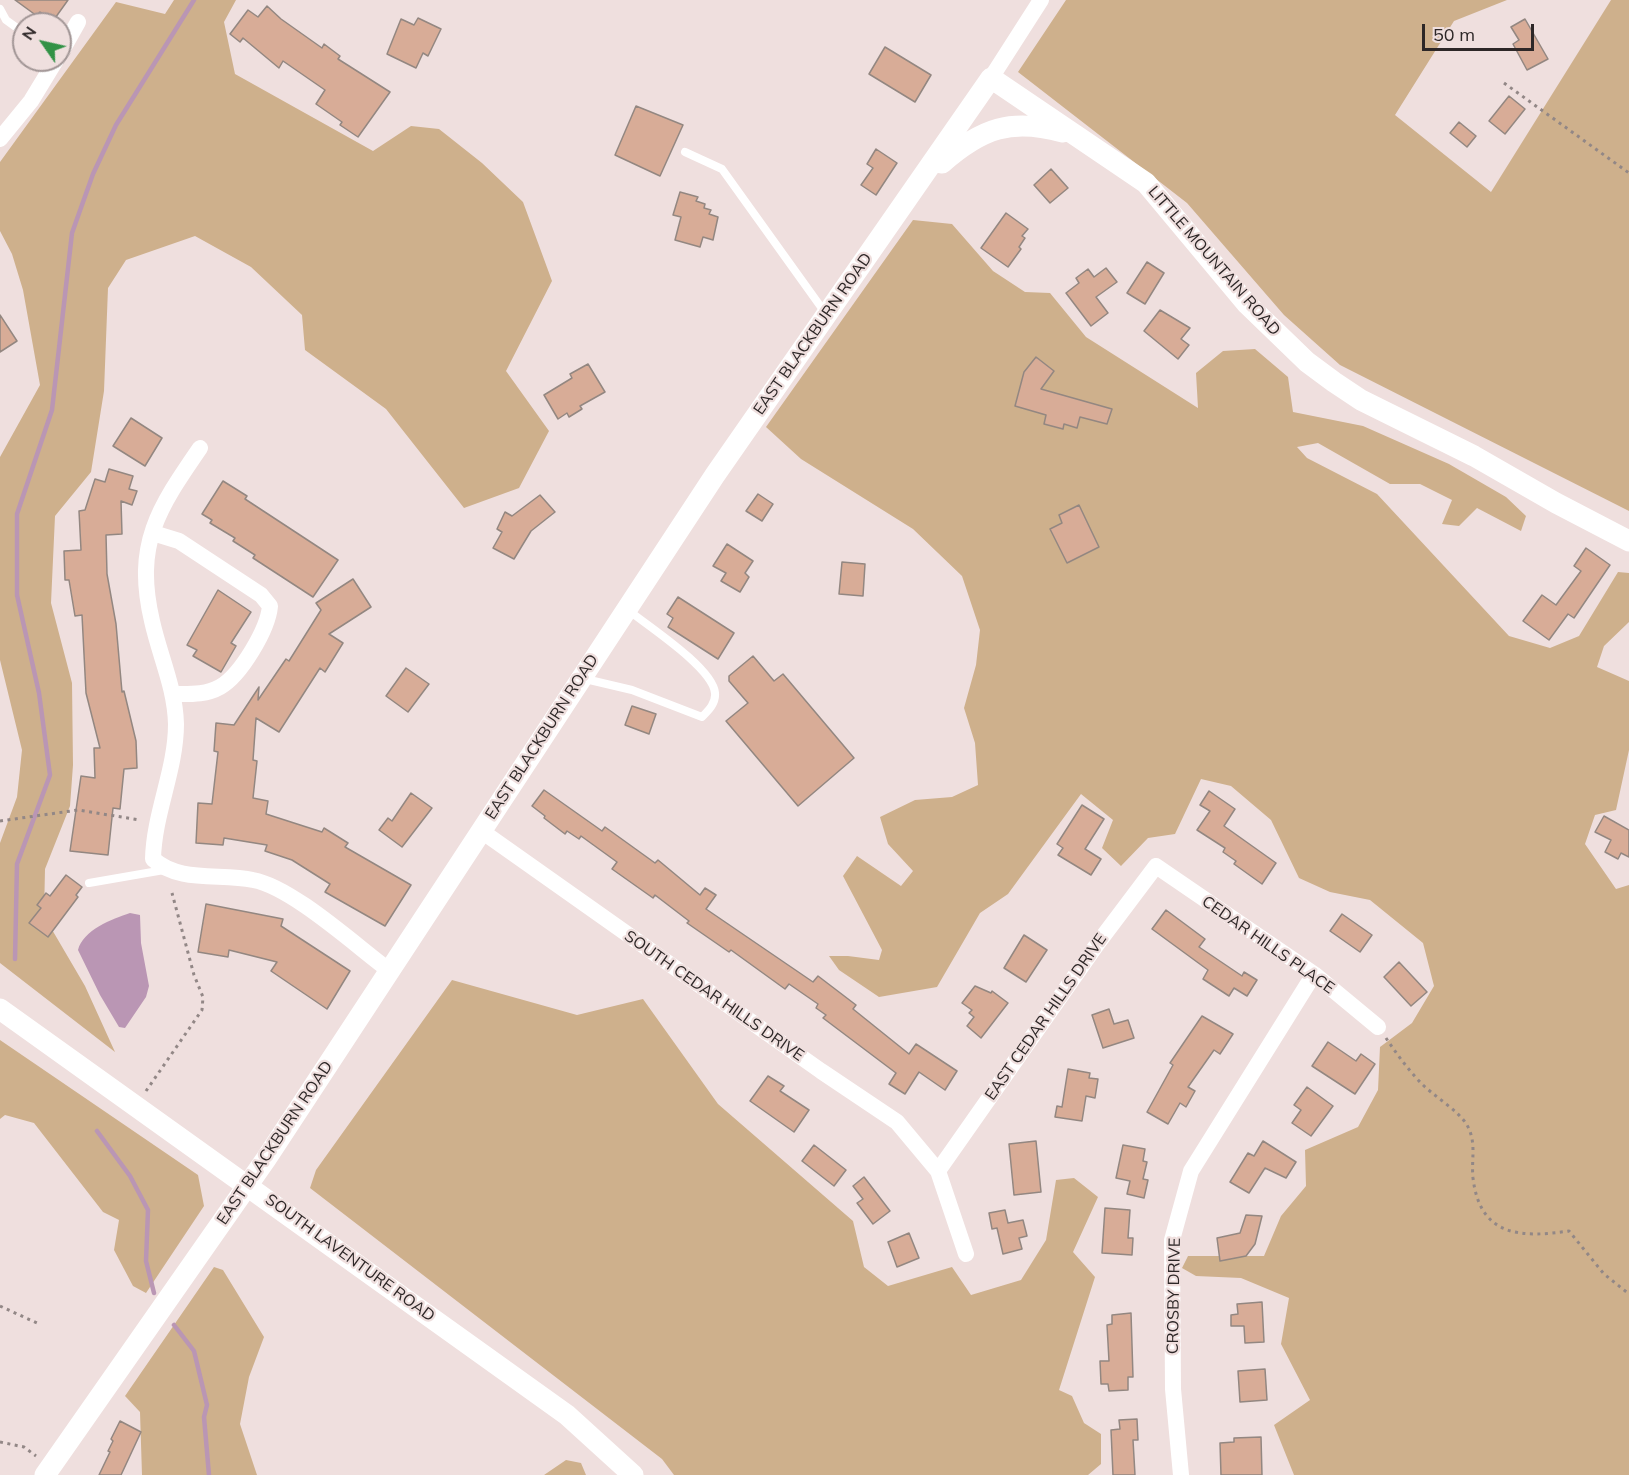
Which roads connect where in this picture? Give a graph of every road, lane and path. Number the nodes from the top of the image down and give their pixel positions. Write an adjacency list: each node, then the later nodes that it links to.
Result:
1 (1041, 0): 7 (street, EAST BLACKBURN ROAD)
2 (0, 9): 4 (lane)
3 (78, 22): 5 (street)
4 (12, 24)
5 (72, 33)
6 (49, 72): 10 (street)
7 (991, 78): 9 (street, LITTLE MOUNTAIN ROAD); 13 (street, EAST BLACKBURN ROAD)
8 (1504, 83): 12 (path)
9 (1076, 135): 13 (street); 17 (street, LITTLE MOUNTAIN ROAD)
10 (0, 139)
11 (686, 152): 14 (lane)
12 (1629, 173)
13 (916, 186): 14 (street, EAST BLACKBURN ROAD)
14 (826, 315): 18 (street, EAST BLACKBURN ROAD)
15 (200, 448): 16 (street)
16 (153, 533): 20 (street); 20 (street)
17 (1629, 541)
18 (627, 609): 19 (street, EAST BLACKBURN ROAD); 19 (lane)
19 (581, 678): 23 (street, EAST BLACKBURN ROAD)
20 (174, 694): 25 (street)
21 (140, 820): 22 (path)
22 (0, 821)
23 (480, 831): 28 (street, EAST BLACKBURN ROAD); 33 (street, SOUTH CEDAR HILLS DRIVE)
24 (1156, 866): 29 (street, CEDAR HILLS PLACE); 33 (street, EAST CEDAR HILLS DRIVE)
25 (164, 870): 26 (lane); 28 (street)
26 (89, 883)
27 (172, 893): 32 (path)
28 (390, 971): 34 (street, EAST BLACKBURN ROAD)
29 (1314, 974): 31 (street, CEDAR HILLS PLACE); 42 (street, CROSBY DRIVE)
30 (0, 1009): 34 (street, SOUTH LAVENTURE ROAD)
31 (1378, 1027): 36 (path)
32 (146, 1091)
33 (938, 1171): 35 (street)
34 (248, 1185): 40 (street, EAST BLACKBURN ROAD); 41 (street, SOUTH LAVENTURE ROAD)
35 (966, 1254)
36 (1629, 1294)
37 (0, 1305): 38 (path)
38 (37, 1323)
39 (0, 1442): 40 (path)
40 (41, 1466)
41 (633, 1475)
42 (1181, 1475)

